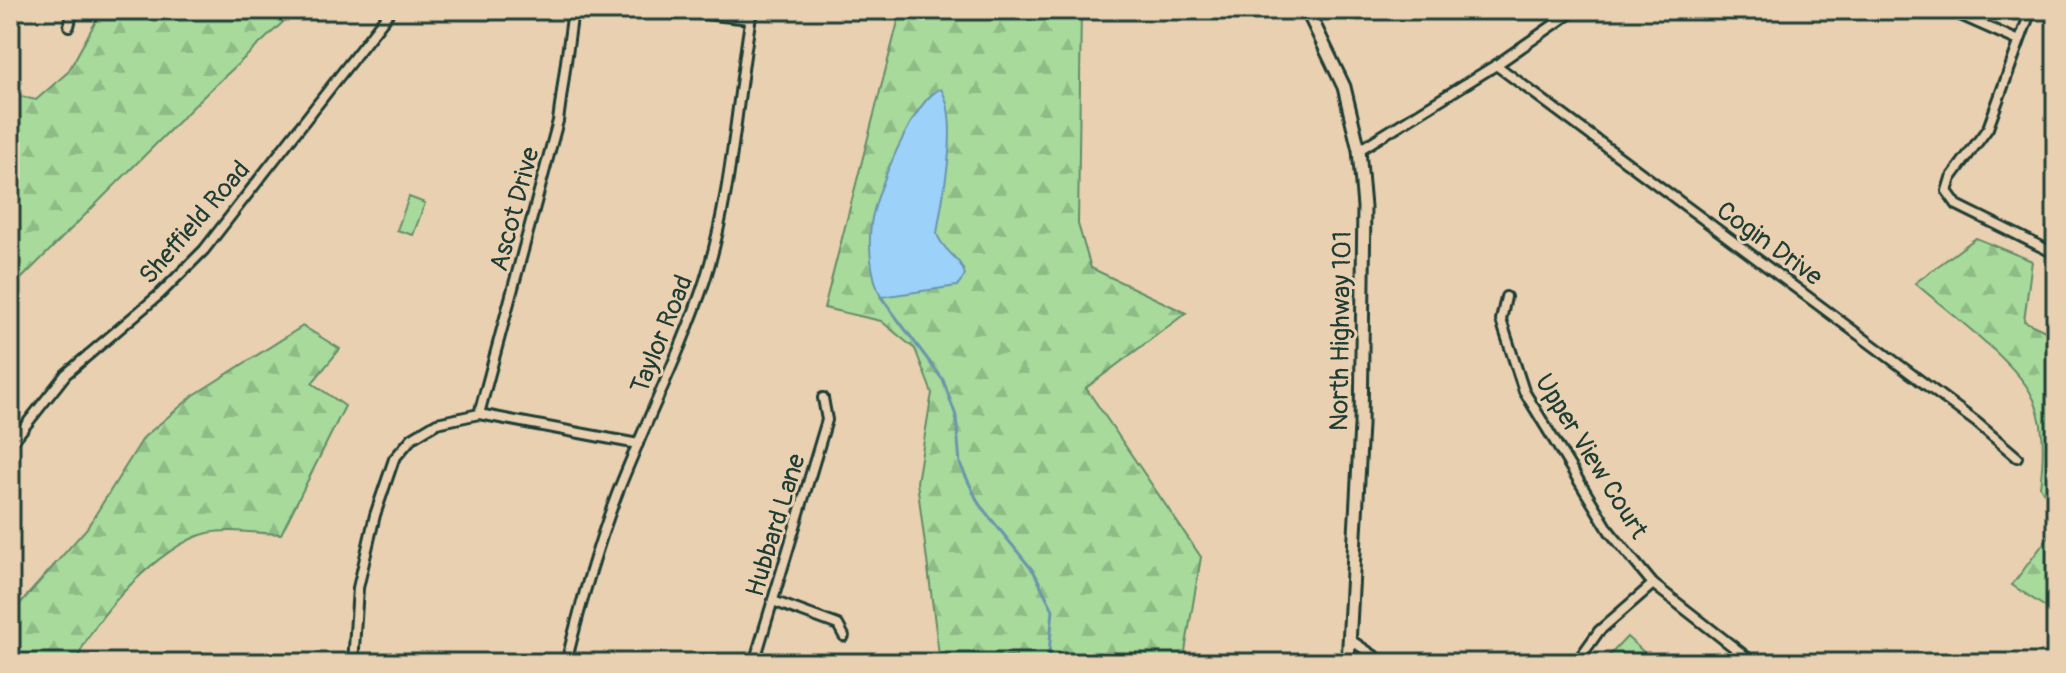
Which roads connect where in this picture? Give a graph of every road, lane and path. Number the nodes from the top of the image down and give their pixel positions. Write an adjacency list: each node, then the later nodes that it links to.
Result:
1 (73, 10): 10 (street)
2 (391, 10): 19 (street, Sheffield Road)
3 (573, 10): 17 (street, Ascot Drive)
4 (666, 10): 9 (street)
5 (1307, 10): 13 (main road, North Highway 101)
6 (1575, 10): 12 (street)
7 (1949, 10): 11 (street)
8 (2031, 10): 11 (street)
9 (751, 15): 18 (street, Taylor Road)
10 (69, 26)
11 (2019, 41): 14 (street)
12 (1496, 65): 13 (street); 20 (street, Cogin Drive)
13 (1359, 150): 24 (main road, North Highway 101)
14 (2056, 254)
15 (1506, 297): 21 (street, Upper View Court)
16 (823, 398): 22 (street, Hubbard Lane)
17 (479, 414): 18 (street); 25 (street)
18 (638, 444): 26 (street, Taylor Road)
19 (10, 445)
20 (2017, 457)
21 (1653, 584): 30 (street); 31 (street, Upper View Court)
22 (773, 601): 23 (street); 27 (street, Hubbard Lane)
23 (844, 636)
24 (1349, 639): 28 (main road, North Highway 101); 29 (street)
25 (353, 663)
26 (566, 663)
27 (754, 663)
28 (1348, 663)
29 (1385, 663)
30 (1576, 663)
31 (1754, 663)

